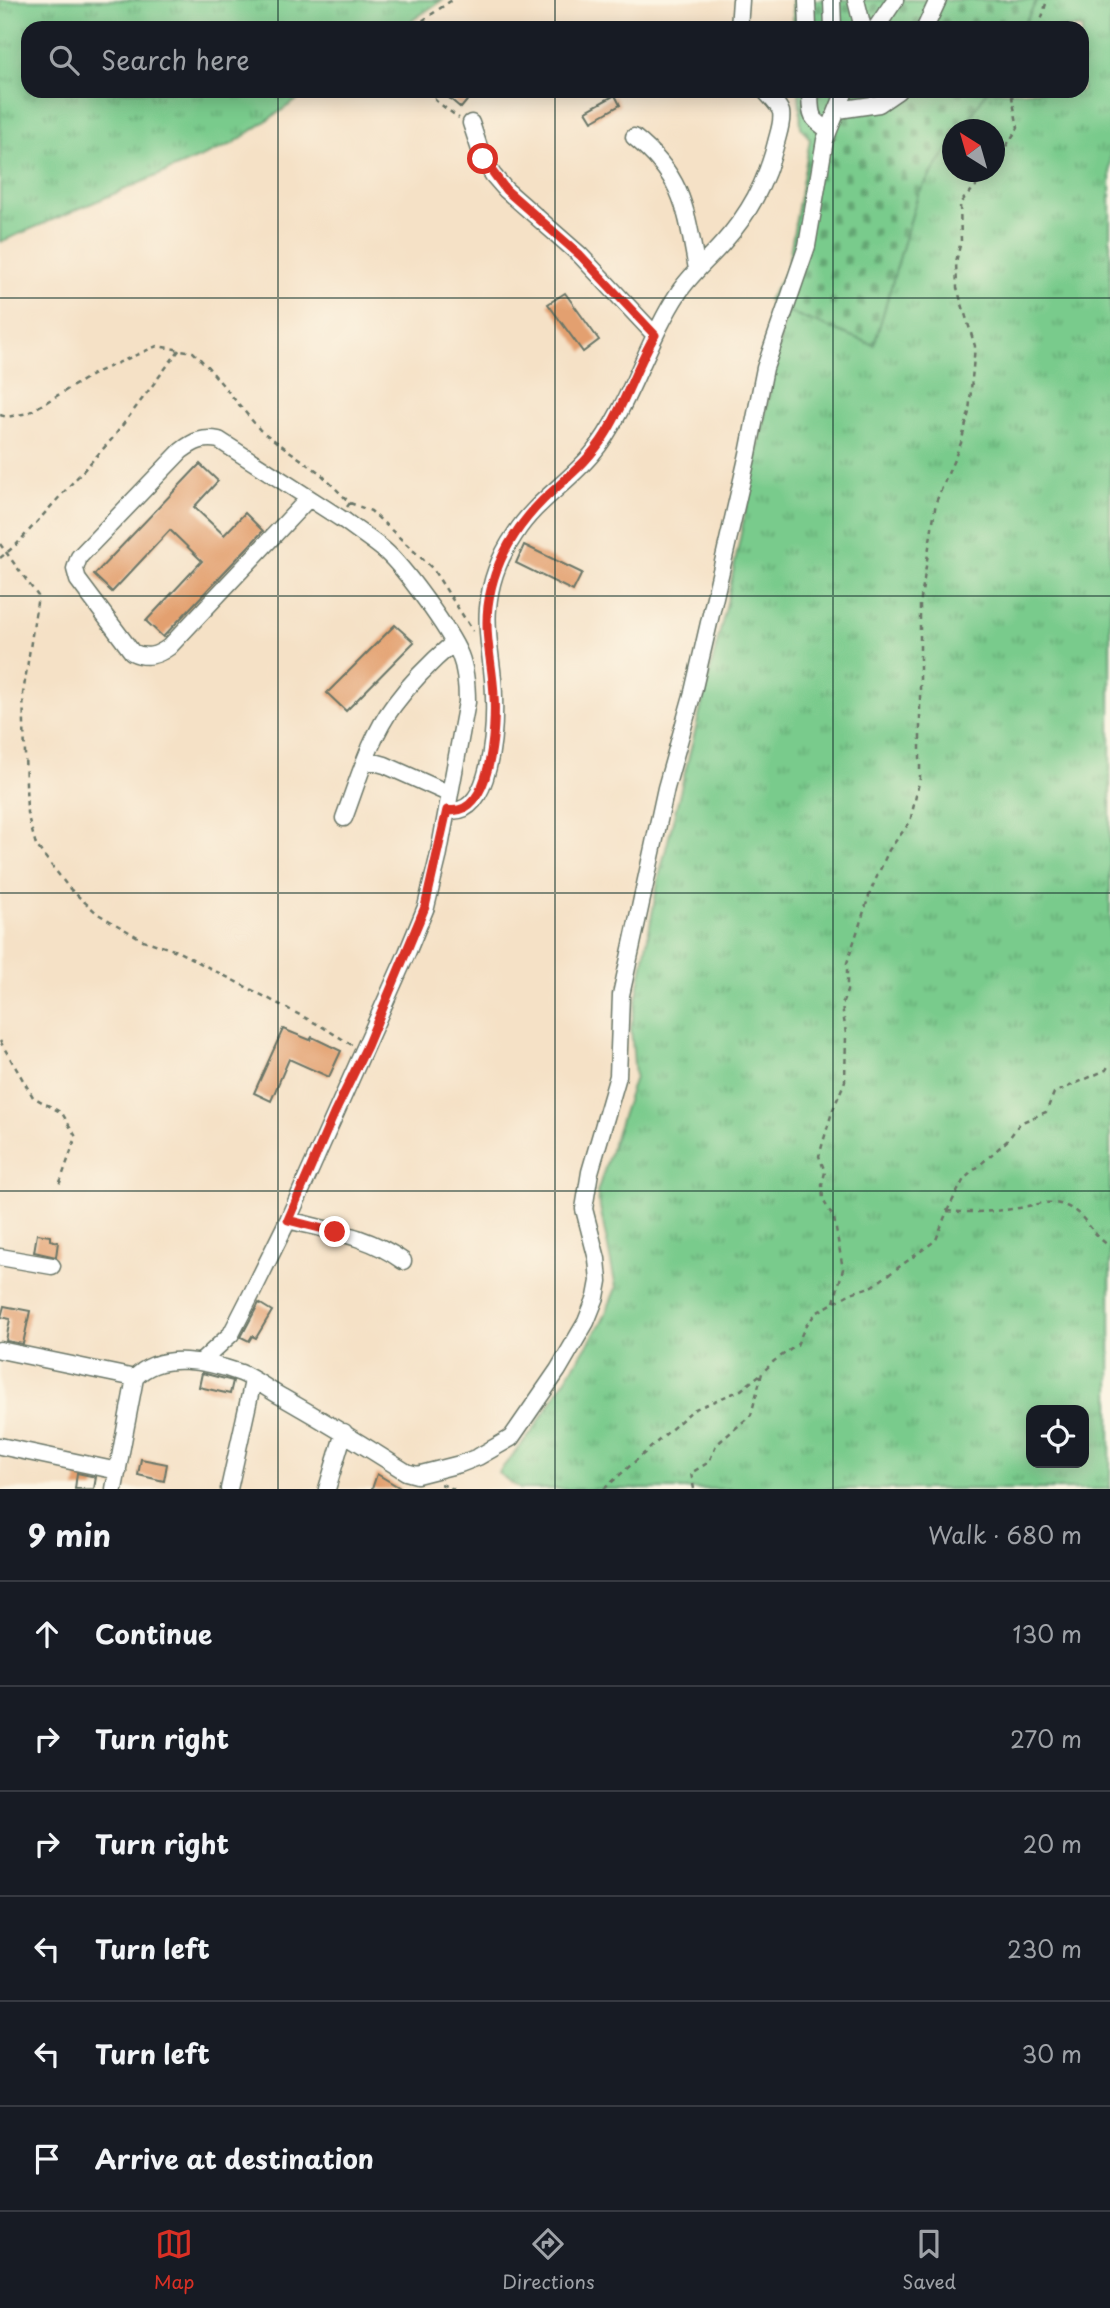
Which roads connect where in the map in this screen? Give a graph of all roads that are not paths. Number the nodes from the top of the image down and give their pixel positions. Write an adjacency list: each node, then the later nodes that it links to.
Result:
1 (741, 0): 7 (street)
2 (807, 0): 8 (street)
3 (832, 0): 9 (street)
4 (856, 0): 10 (street)
5 (895, 0): 11 (street)
6 (938, 0): 12 (street)
7 (738, 21)
8 (808, 21)
9 (833, 21)
10 (861, 21)
11 (881, 21)
12 (928, 21)
13 (770, 98): 21 (street)
14 (810, 98): 19 (street)
15 (842, 98): 17 (street)
16 (888, 98): 17 (street)
17 (838, 110): 19 (street)
18 (471, 123): 22 (street)
19 (829, 130): 36 (street)
20 (634, 136): 21 (street)
21 (697, 269): 22 (street)
22 (655, 335): 26 (street)
23 (309, 498): 23 (street); 24 (street)
24 (453, 643): 25 (street); 26 (street)
25 (367, 760): 26 (street); 27 (street)
26 (449, 802): 28 (street)
27 (344, 818)
28 (288, 1220): 30 (street); 33 (street)
29 (0, 1257): 31 (street)
30 (402, 1261)
31 (52, 1266)
32 (0, 1350): 34 (street)
33 (201, 1362): 34 (street); 35 (street)
34 (135, 1378): 38 (street)
35 (253, 1381): 36 (street); 40 (street)
36 (344, 1432): 41 (street)
37 (0, 1446): 38 (street)
38 (118, 1471): 39 (street)
39 (114, 1489)
40 (229, 1489)
41 (327, 1489)

